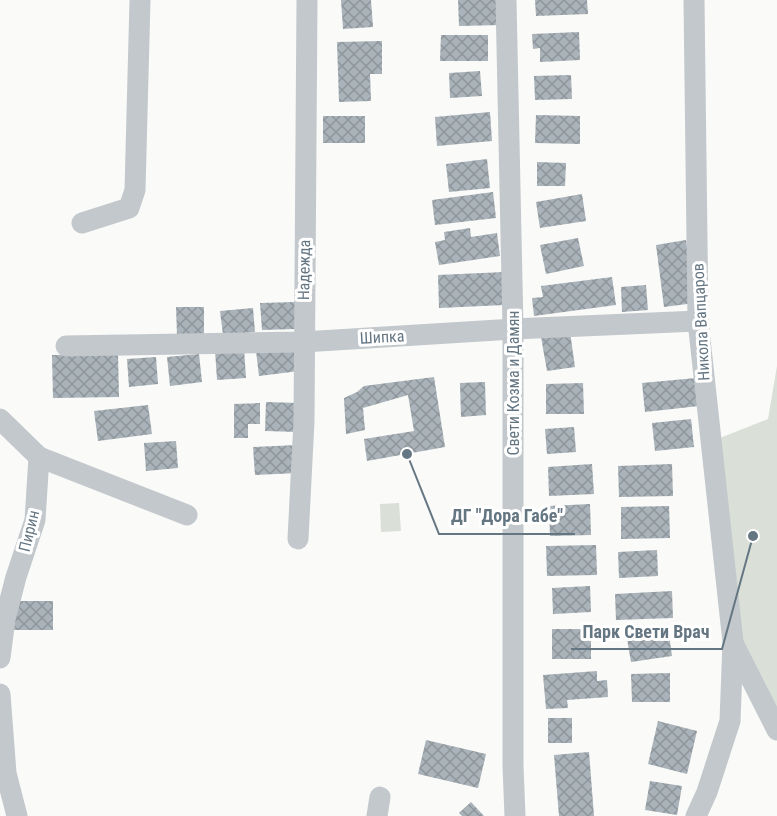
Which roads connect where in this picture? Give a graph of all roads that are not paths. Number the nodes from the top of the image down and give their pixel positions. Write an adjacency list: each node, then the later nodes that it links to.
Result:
1 (140, 0): 5 (street)
2 (307, 0): 8 (street, Надежда)
3 (506, 0): 7 (street, Свети Козма и Дамян)
4 (694, 0): 6 (street, Никола Вапцаров)
5 (82, 223)
6 (698, 321): 7 (street, Шипка); 14 (street, Никола Вапцаров)
7 (513, 329): 8 (street, Шипка); 20 (street, Свети Козма и Дамян)
8 (303, 342): 9 (street, Шипка); 13 (street, Надежда)
9 (66, 346)
10 (0, 419): 11 (street)
11 (39, 457): 12 (street); 15 (street, Пирин)
12 (187, 515)
13 (298, 539)
14 (733, 642): 17 (street); 21 (street)
15 (0, 658)
16 (0, 694): 18 (street)
17 (777, 730)
18 (3, 774): 19 (street)
19 (17, 816)
20 (515, 816)
21 (696, 816)

